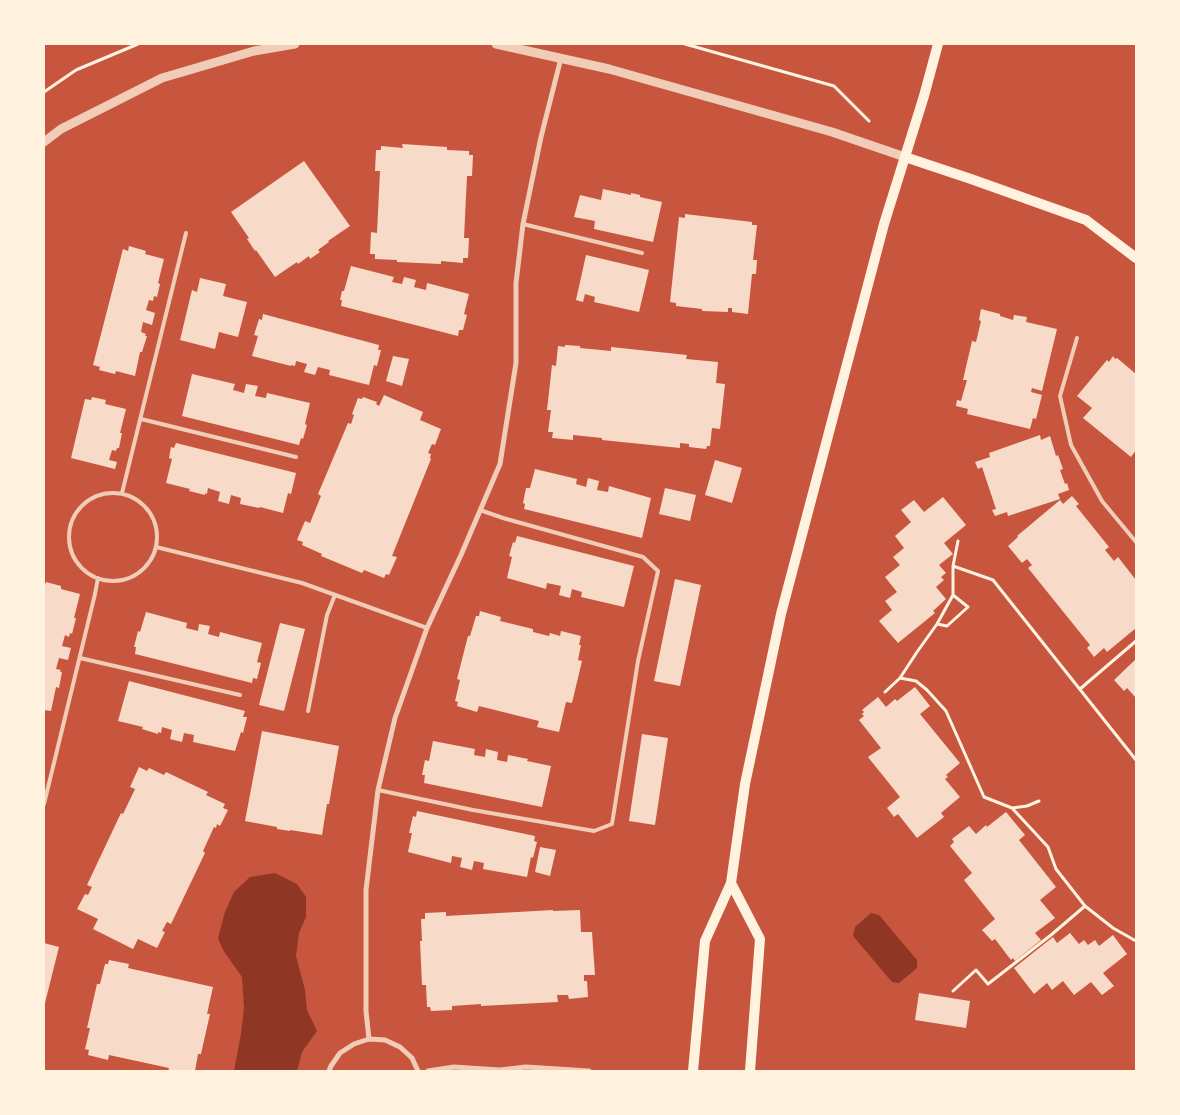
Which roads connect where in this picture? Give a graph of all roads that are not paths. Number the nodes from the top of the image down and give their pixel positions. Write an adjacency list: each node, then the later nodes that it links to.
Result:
1 (295, 44): 5 (street)
2 (496, 44): 4 (street)
3 (938, 44): 6 (main road)
4 (561, 58): 6 (street); 7 (street)
5 (44, 142)
6 (905, 157): 10 (main road); 26 (main road)
7 (523, 224): 9 (lane); 15 (street)
8 (186, 233): 12 (lane)
9 (642, 253)
10 (1136, 258)
11 (1077, 338): 16 (lane)
12 (141, 419): 13 (lane); 14 (lane)
13 (296, 457)
14 (122, 493): 17 (lane); 18 (lane)
15 (480, 510): 20 (street); 24 (lane)
16 (1136, 542)
17 (156, 547): 18 (lane); 19 (lane)
18 (98, 578): 21 (lane)
19 (335, 595): 20 (lane); 23 (lane)
20 (427, 628): 24 (street)
21 (80, 658): 22 (lane); 25 (lane)
22 (240, 695)
23 (308, 711)
24 (378, 790): 27 (street)
25 (44, 804)
26 (731, 883): 33 (main road); 34 (main road)
27 (369, 1039): 29 (street); 30 (street)
28 (500, 1070): 31 (street); 32 (street)
29 (329, 1071)
30 (418, 1071)
31 (428, 1071)
32 (589, 1071)
33 (693, 1071)
34 (750, 1071)

